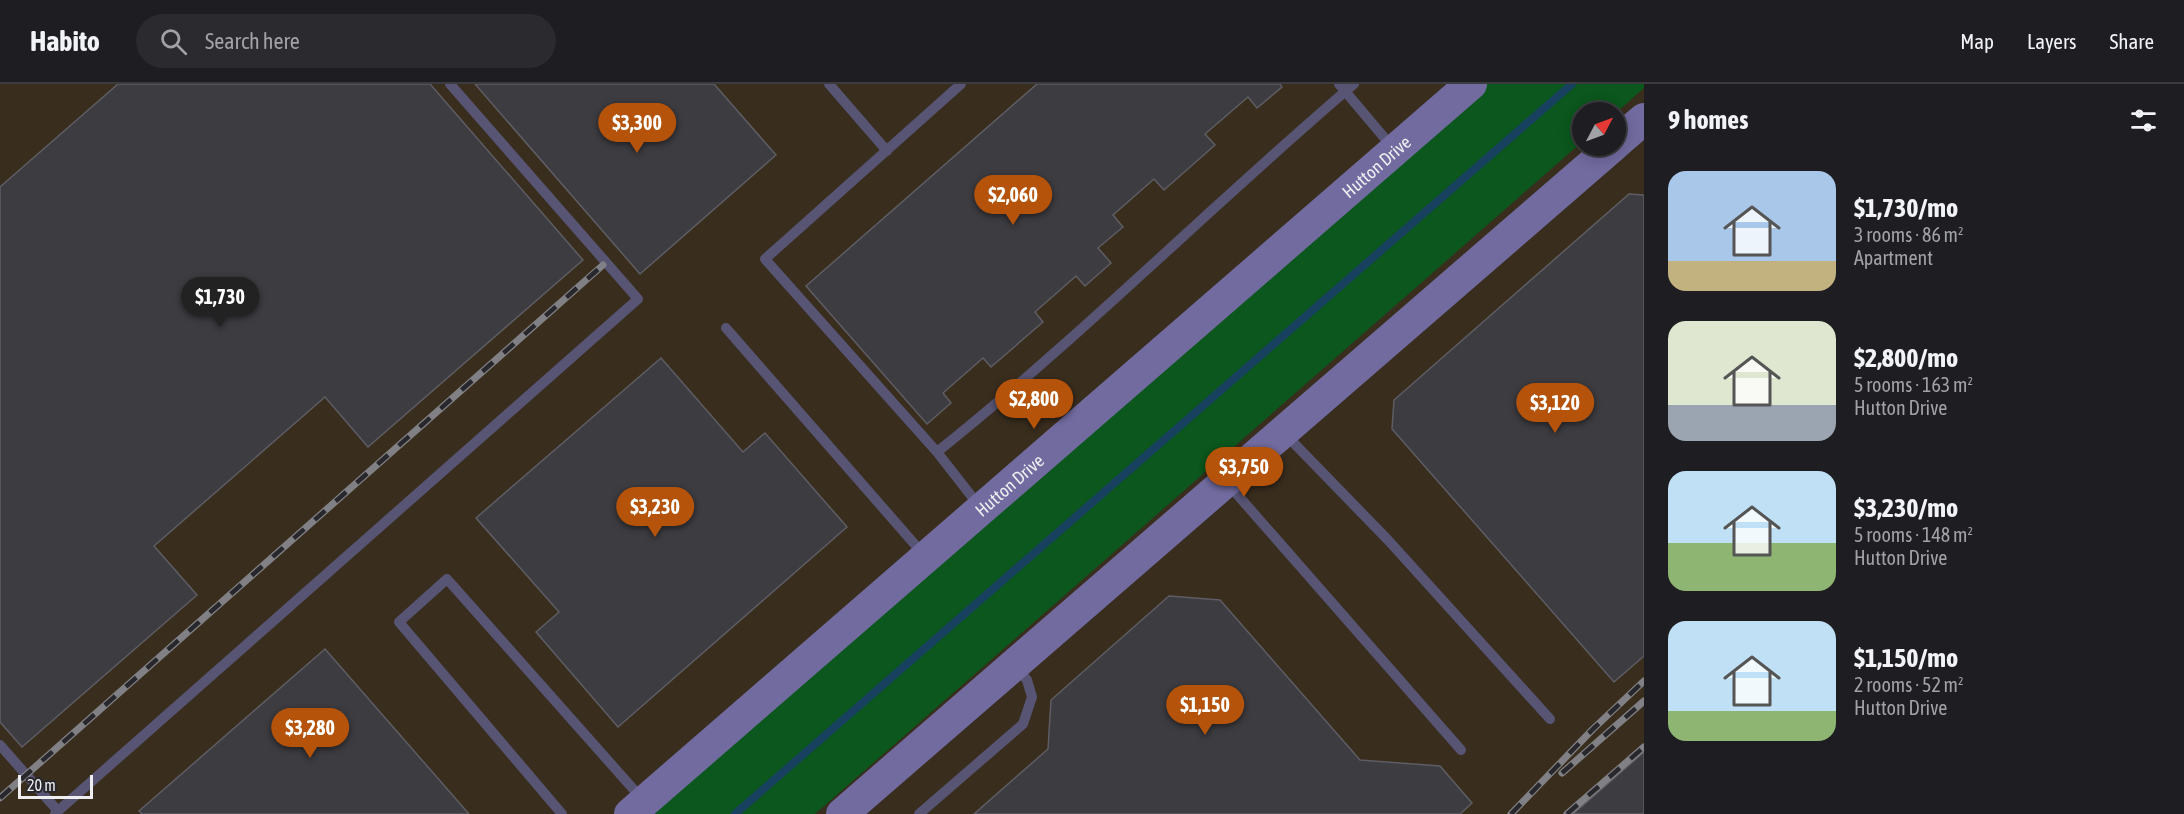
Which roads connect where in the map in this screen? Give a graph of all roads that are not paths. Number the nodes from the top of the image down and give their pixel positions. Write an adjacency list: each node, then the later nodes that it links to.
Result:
1 (450, 84): 22 (lane)
2 (829, 84): 9 (lane)
3 (961, 84): 9 (lane)
4 (1471, 84): 8 (street, Hutton Drive)
5 (1346, 86): 8 (lane); 13 (lane)
6 (1644, 119): 7 (street)
7 (1626, 134)
8 (1395, 150): 15 (street, Hutton Drive)
9 (887, 151): 13 (lane)
10 (1600, 156): 12 (street)
11 (726, 328): 16 (lane)
12 (1283, 432): 14 (street); 18 (lane)
13 (936, 452): 15 (lane)
14 (1226, 482): 17 (street); 20 (lane)
15 (982, 509): 16 (street, Hutton Drive)
16 (926, 557): 21 (street, Hutton Drive)
17 (1014, 665): 24 (street); 25 (lane)
18 (1550, 720)
19 (0, 745): 22 (lane)
20 (1461, 750)
21 (637, 808): 23 (lane)
22 (57, 813)
23 (562, 814)
24 (842, 814)
25 (919, 814)

